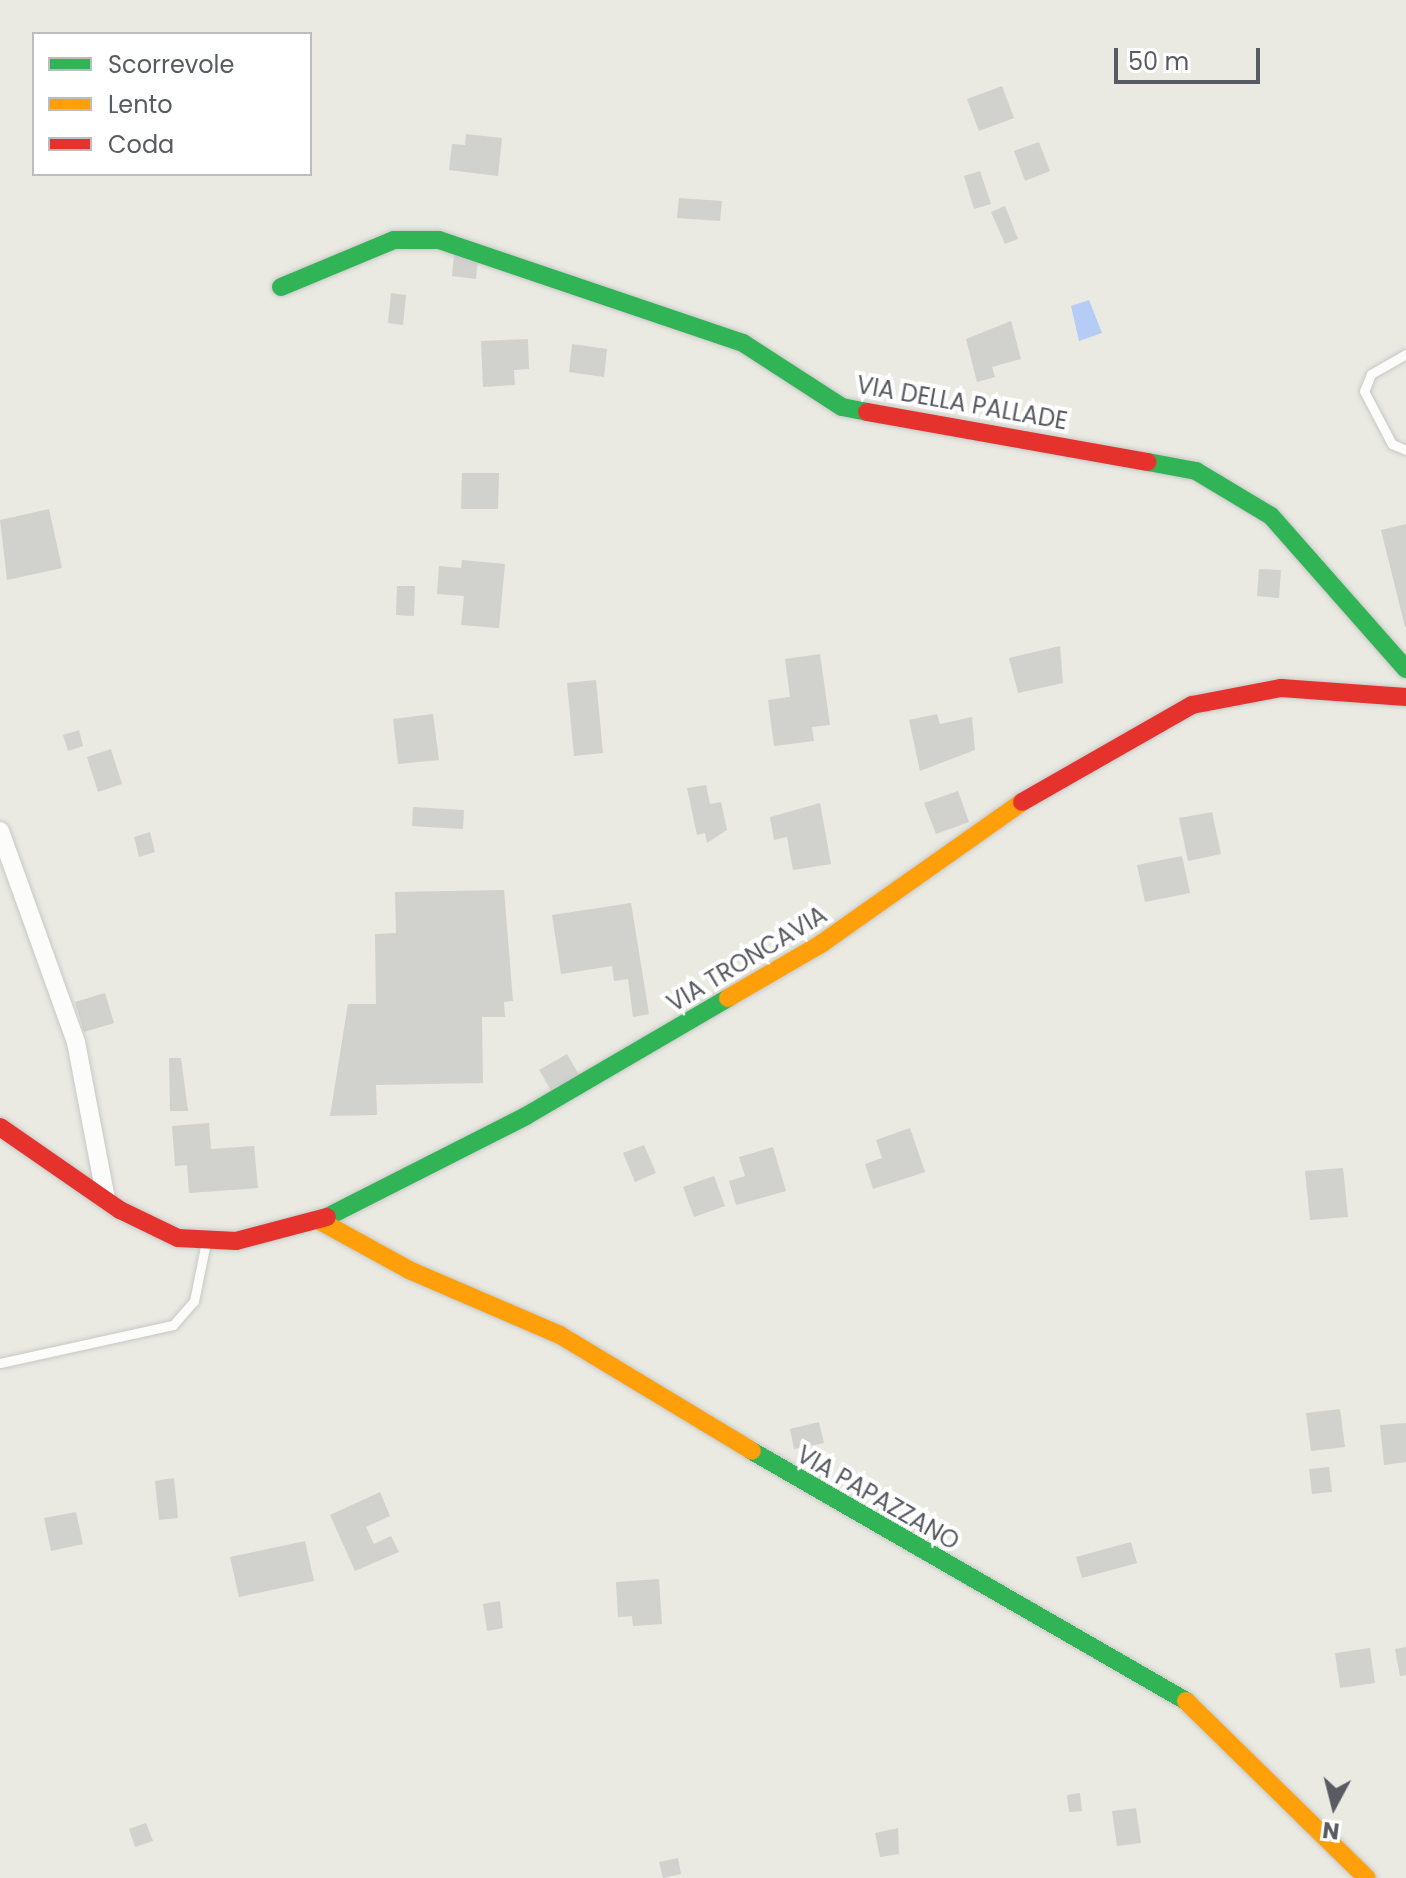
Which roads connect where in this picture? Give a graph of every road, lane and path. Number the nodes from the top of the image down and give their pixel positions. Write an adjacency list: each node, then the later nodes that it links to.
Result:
1 (281, 287): 4 (street, VIA DELLA PALLADE)
2 (1406, 354): 3 (lane)
3 (1406, 450)
4 (1406, 669)
5 (1406, 697): 9 (street, VIA TRONCAVIA)
6 (0, 831): 8 (street)
7 (0, 1127): 8 (street, VIA TRONCAVIA)
8 (106, 1199): 10 (street, VIA TRONCAVIA)
9 (320, 1221): 10 (street, VIA TRONCAVIA); 12 (street, VIA PAPAZZANO)
10 (206, 1242): 11 (lane)
11 (0, 1363)
12 (1367, 1878)

